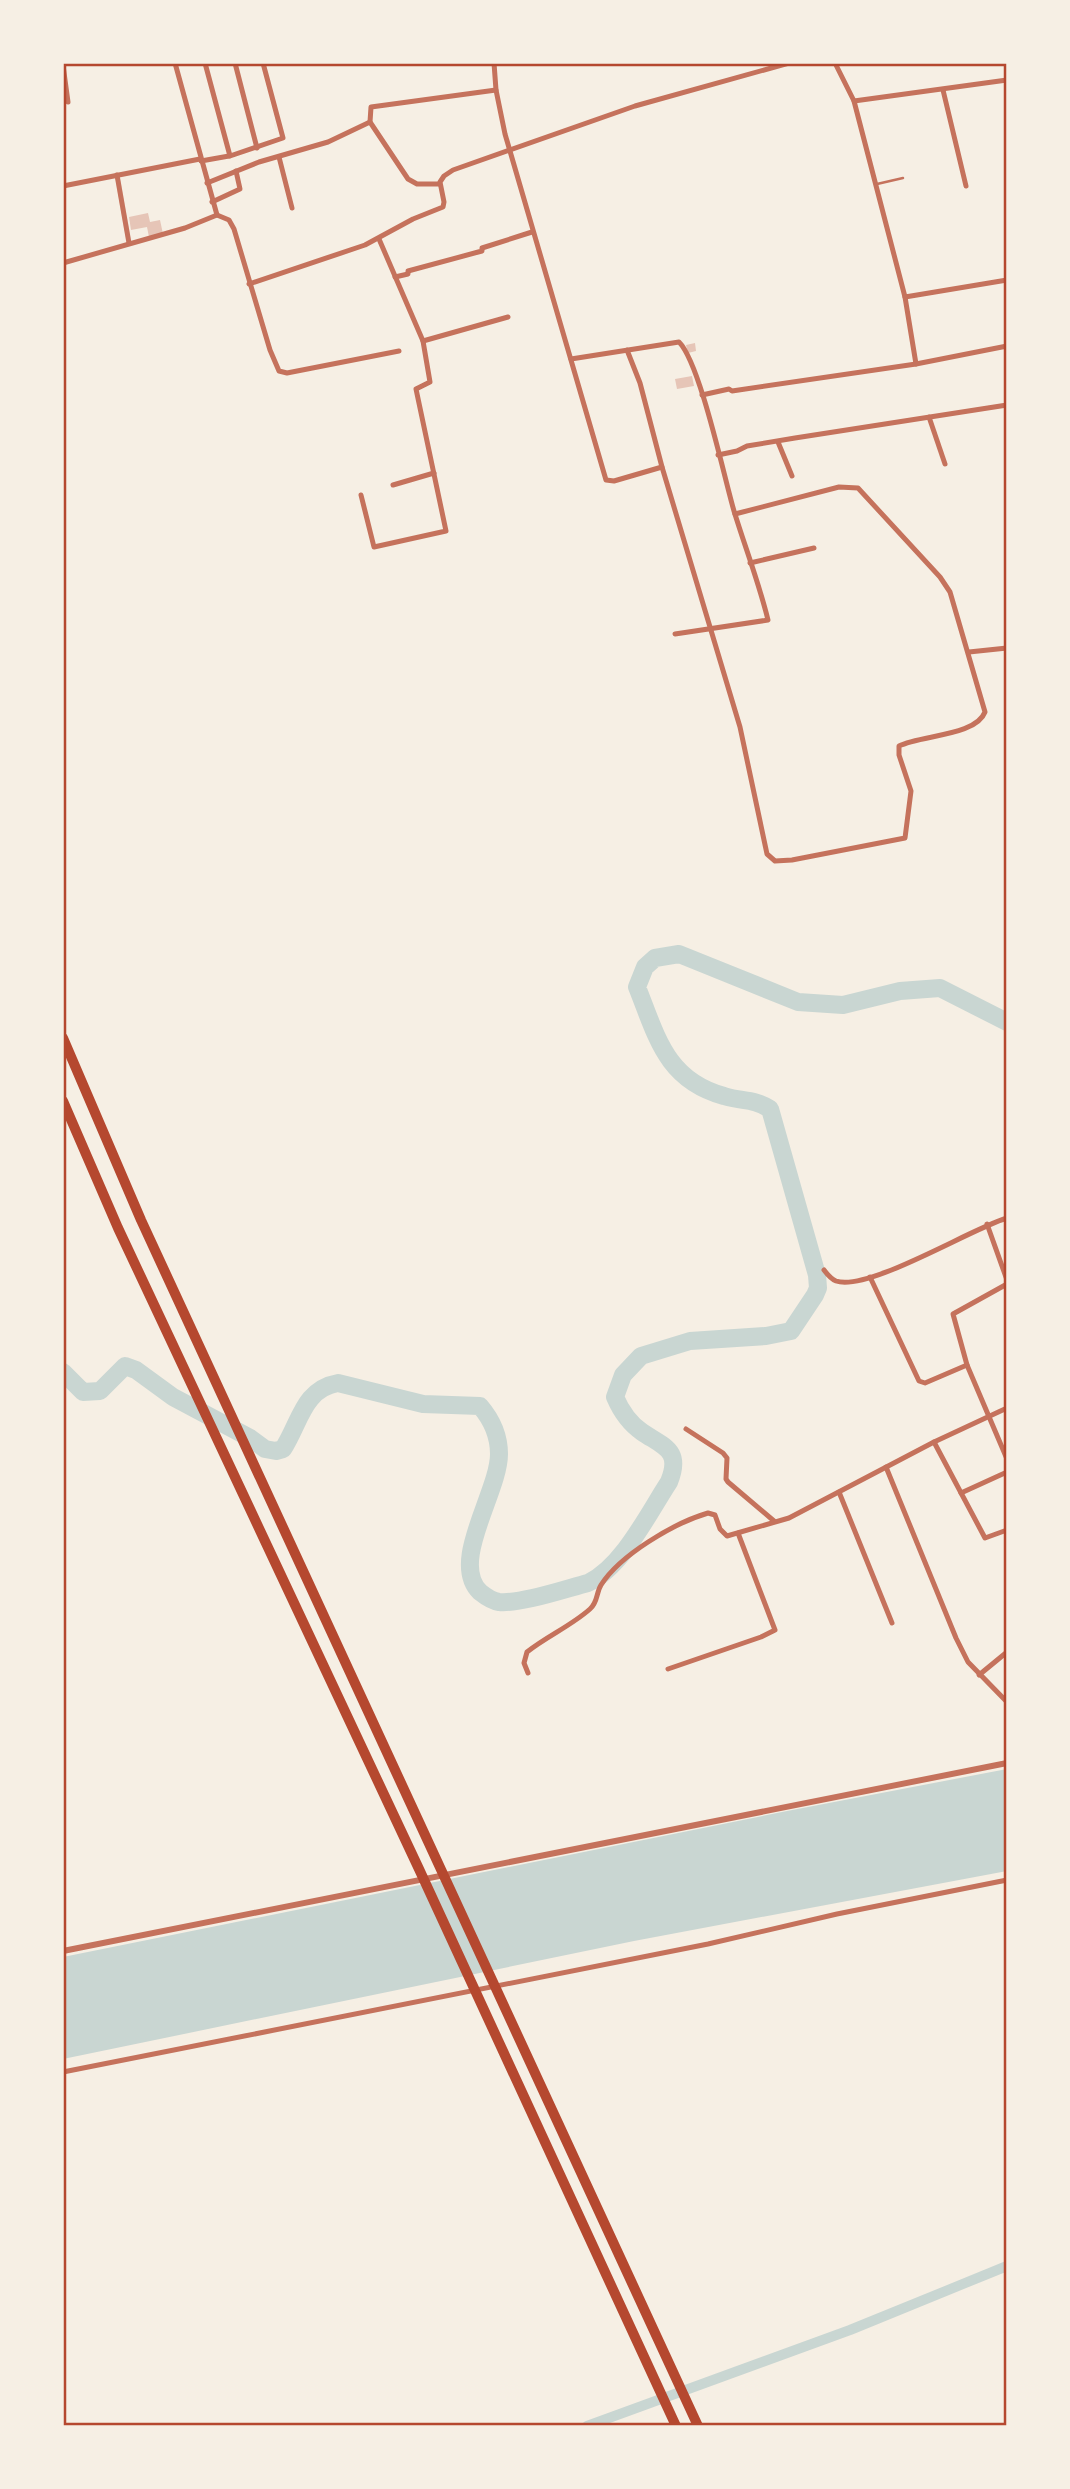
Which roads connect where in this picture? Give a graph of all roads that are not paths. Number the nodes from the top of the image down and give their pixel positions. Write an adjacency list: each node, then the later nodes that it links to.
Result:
1 (175, 63): 19 (street)
2 (205, 63): 17 (street)
3 (235, 63): 15 (street)
4 (263, 63): 15 (street)
5 (494, 63): 10 (street)
6 (789, 63): 16 (street)
7 (835, 63): 12 (street)
8 (63, 65): 13 (street)
9 (1007, 80): 11 (street)
10 (496, 90): 14 (street); 16 (street)
11 (943, 90): 12 (street); 27 (street)
12 (854, 101): 25 (street)
13 (68, 102)
14 (370, 122): 18 (street); 24 (street)
15 (257, 148): 17 (street)
16 (510, 149): 24 (street); 31 (street)
17 (229, 156): 19 (street)
18 (279, 157): 20 (street); 29 (street)
19 (201, 160): 21 (street); 23 (street)
20 (236, 171): 23 (street); 28 (street)
21 (117, 175): 26 (street); 33 (street)
22 (903, 178): 25 (lane)
23 (207, 183): 28 (street)
24 (439, 184): 32 (street)
25 (877, 184): 38 (street)
26 (63, 186)
27 (966, 186)
28 (212, 202): 30 (street)
29 (292, 208)
30 (217, 215): 33 (street); 37 (street)
31 (533, 232): 35 (street); 44 (street)
32 (379, 239): 35 (street); 37 (street)
33 (129, 243): 34 (street)
34 (63, 263)
35 (395, 277): 40 (street)
36 (1007, 280): 38 (street)
37 (249, 284): 43 (street)
38 (905, 297): 45 (street)
39 (508, 317): 40 (street)
40 (423, 341): 53 (street)
41 (1007, 346): 45 (street)
42 (627, 350): 44 (street); 46 (street); 52 (street)
43 (399, 351)
44 (572, 359): 52 (street)
45 (916, 364): 46 (street)
46 (702, 395): 50 (street)
47 (1007, 405): 48 (street)
48 (929, 417): 49 (street); 51 (street)
49 (778, 442): 50 (street); 54 (street)
50 (718, 455): 57 (street)
51 (944, 464)
52 (662, 467): 60 (street)
53 (434, 473): 55 (street); 56 (street)
54 (792, 477)
55 (393, 485)
56 (361, 495)
57 (735, 514): 59 (street); 63 (street)
58 (814, 548): 59 (street)
59 (750, 563): 60 (street)
60 (709, 629): 61 (street); 63 (street)
61 (675, 634)
62 (1007, 648): 63 (street)
63 (969, 652)
64 (63, 1038): 95 (highway)
65 (63, 1101): 94 (highway)
66 (1007, 1218): 67 (street)
67 (987, 1224): 69 (street); 70 (street)
68 (824, 1270): 69 (street)
69 (870, 1277): 71 (street)
70 (1007, 1282): 71 (street)
71 (967, 1365): 73 (street)
72 (1007, 1408): 73 (street)
73 (989, 1416): 75 (street); 76 (street)
74 (686, 1429): 81 (street)
75 (934, 1442): 77 (street); 80 (street)
76 (1007, 1459)
77 (886, 1467): 79 (street); 88 (street)
78 (1007, 1472): 80 (street)
79 (839, 1492): 81 (street); 84 (street)
80 (961, 1493): 82 (street)
81 (774, 1521): 83 (street)
82 (1007, 1530)
83 (738, 1533): 86 (street); 87 (street)
84 (892, 1623)
85 (1007, 1652): 88 (street)
86 (668, 1669)
87 (528, 1673)
88 (979, 1675): 89 (street)
89 (1007, 1702)
90 (1007, 1763): 92 (street)
91 (1007, 1880): 93 (street)
92 (63, 1951)
93 (63, 2072)
94 (676, 2426)
95 (698, 2426)

